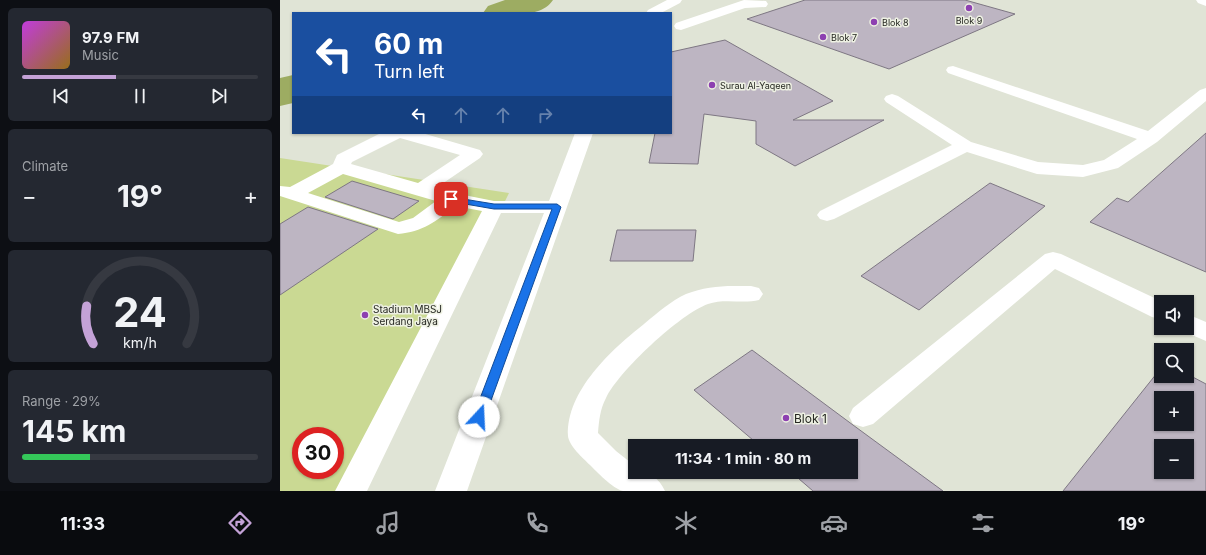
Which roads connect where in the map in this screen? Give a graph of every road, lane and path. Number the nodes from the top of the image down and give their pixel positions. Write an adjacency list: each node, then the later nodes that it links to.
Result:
1 (676, 0): 5 (street)
2 (1202, 0): 3 (street)
3 (1206, 2)
4 (762, 4): 6 (street)
5 (654, 12)
6 (681, 26)
7 (953, 70): 13 (street)
8 (1206, 93): 13 (street)
9 (892, 99): 14 (street)
10 (393, 134): 15 (street)
11 (406, 134): 16 (street)
12 (584, 134): 20 (street)
13 (1151, 138): 14 (street)
14 (965, 146): 21 (street)
15 (340, 167): 16 (street); 17 (street)
16 (421, 190): 18 (street)
17 (285, 192): 18 (street)
18 (451, 199): 19 (street)
19 (494, 207): 20 (street); 27 (street)
20 (557, 207): 28 (street)
21 (827, 215)
22 (751, 294): 29 (street)
23 (1154, 308): 26 (street)
24 (1194, 326): 25 (street)
25 (1206, 332)
26 (863, 416)
27 (351, 491)
28 (452, 491)
29 (649, 491)

